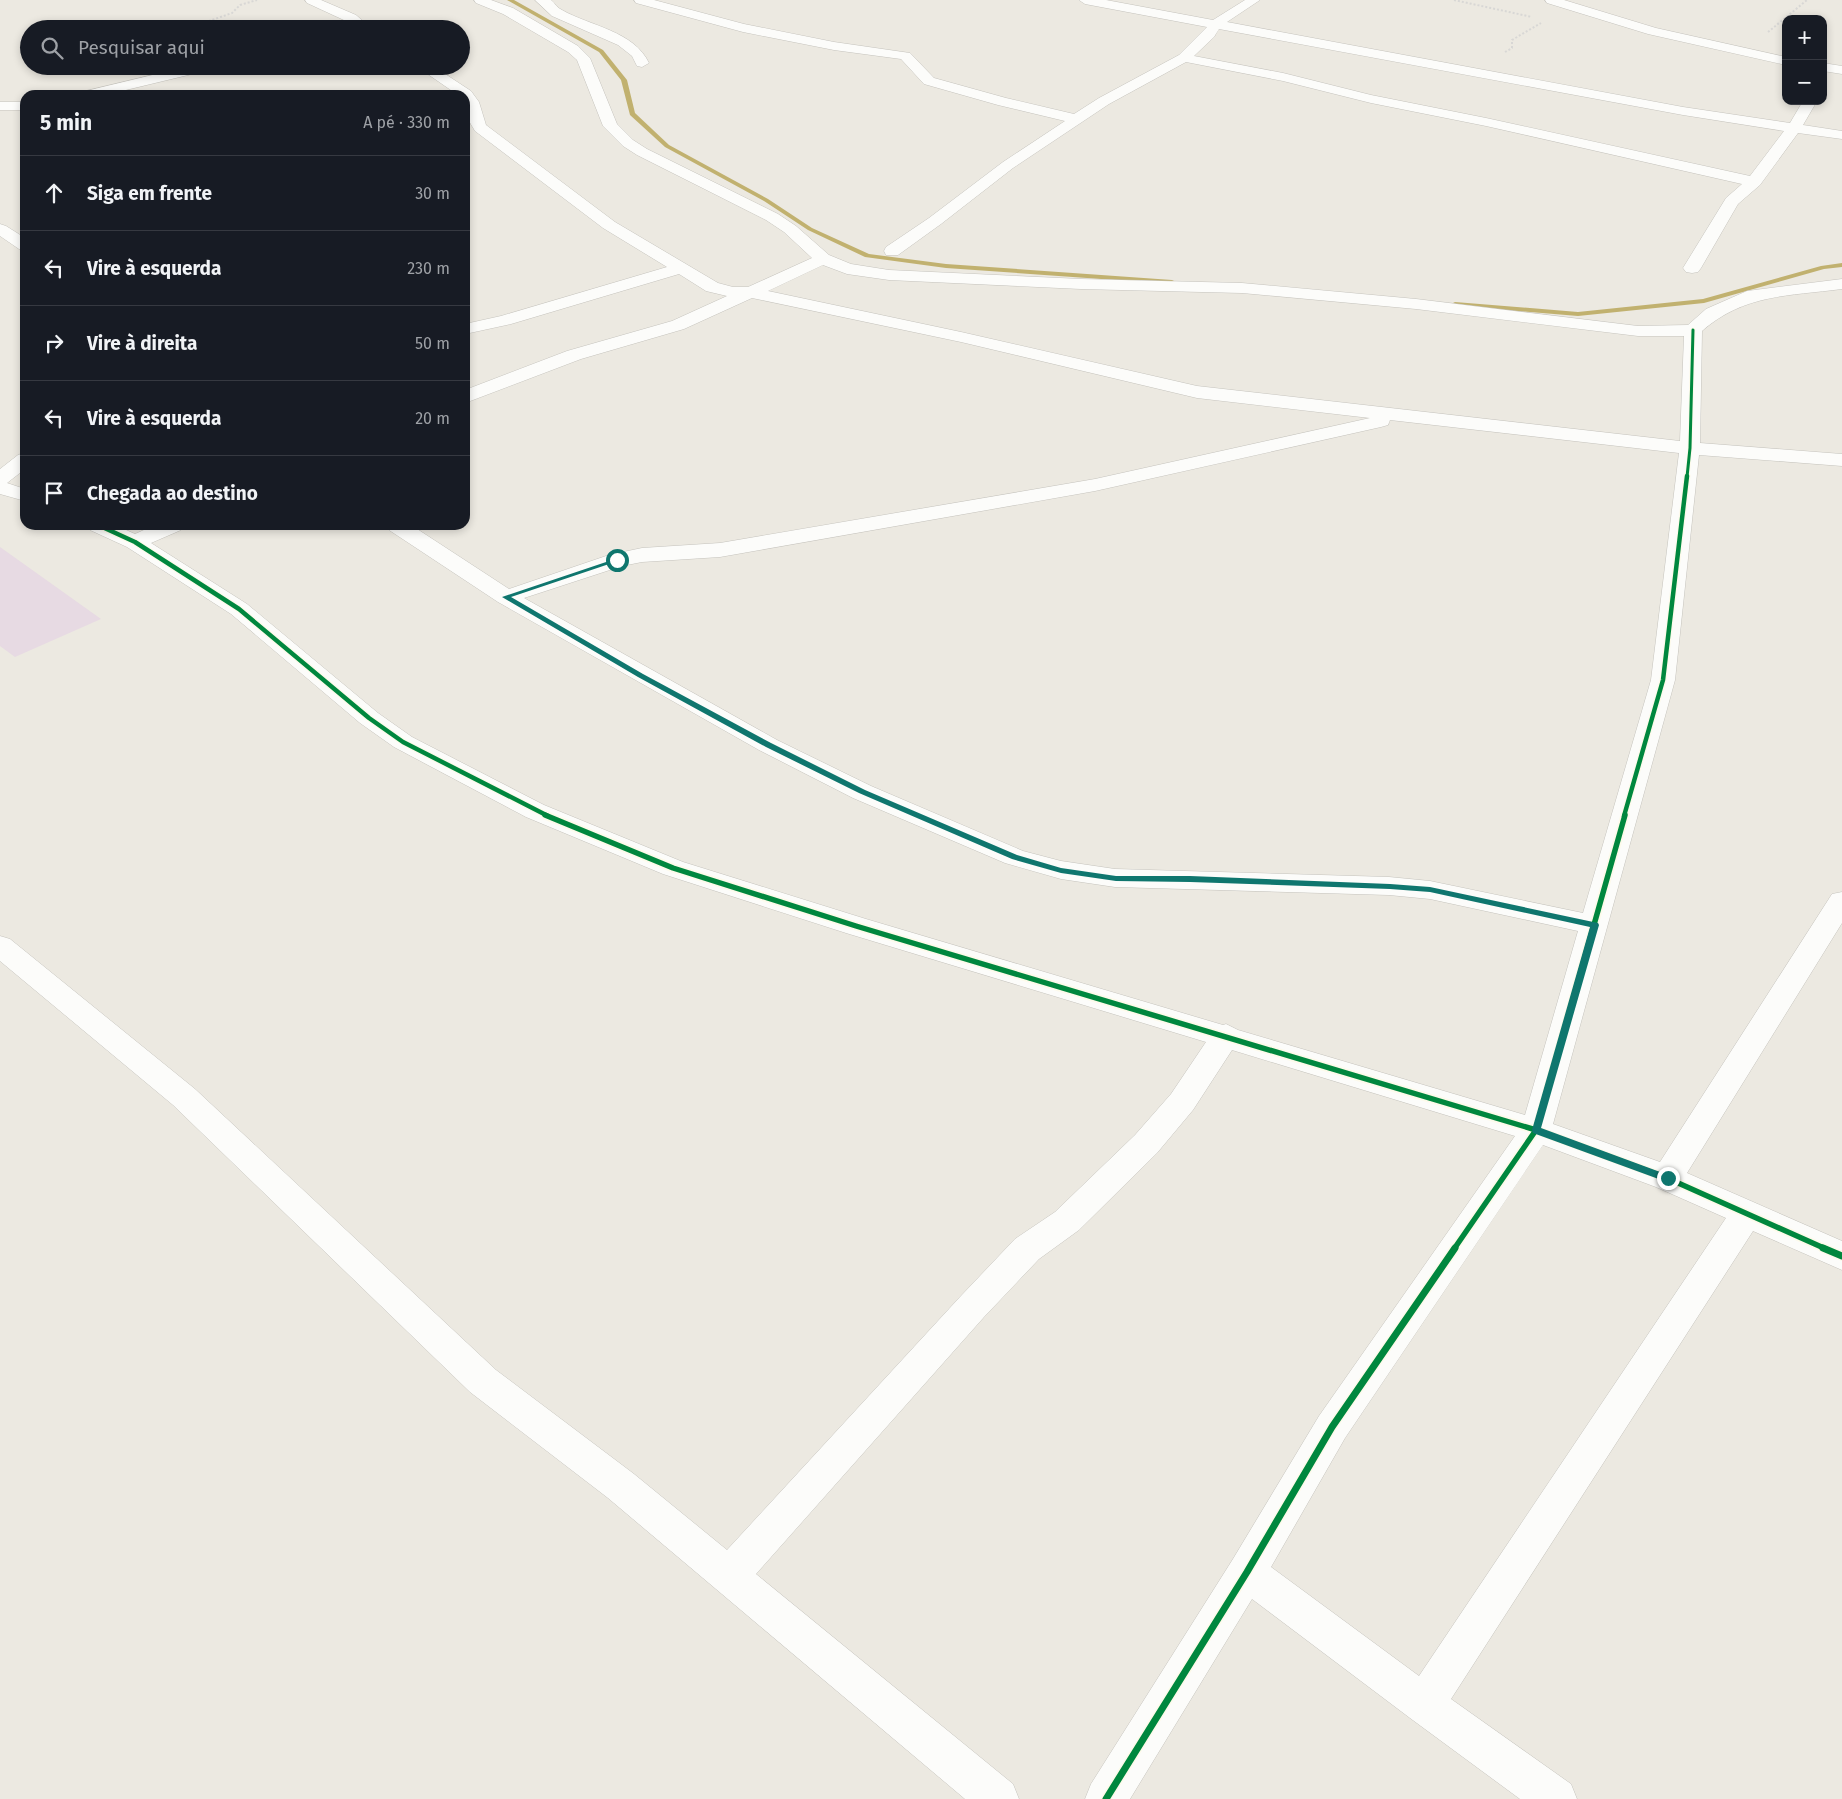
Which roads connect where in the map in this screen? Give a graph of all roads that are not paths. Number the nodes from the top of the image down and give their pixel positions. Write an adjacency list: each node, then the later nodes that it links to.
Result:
1 (311, 0): 10 (street)
2 (480, 0): 30 (street)
3 (640, 0): 23 (street)
4 (1085, 0): 11 (street)
5 (1230, 0): 9 (street)
6 (1550, 0): 13 (street)
7 (563, 1): 8 (street)
8 (545, 2): 14 (street)
9 (1251, 2): 11 (street)
10 (355, 20)
11 (1215, 24): 12 (street); 24 (street)
12 (1184, 58): 23 (street); 26 (street)
13 (1782, 60)
14 (642, 63)
15 (170, 75): 17 (street)
16 (436, 75): 18 (street)
17 (108, 90)
18 (458, 90)
19 (1808, 105): 24 (street)
20 (0, 106): 21 (street)
21 (20, 106)
22 (470, 117): 31 (street)
23 (1076, 119): 29 (street)
24 (1794, 128): 25 (street); 26 (street)
25 (1842, 135)
26 (1754, 182): 32 (street)
27 (0, 229): 28 (street)
28 (20, 242)
29 (892, 250)
30 (824, 259): 34 (street); 36 (street)
31 (681, 268): 34 (street); 35 (street)
32 (1692, 268)
33 (1842, 284): 36 (street)
34 (750, 292): 37 (street); 38 (street)
35 (470, 328)
36 (1693, 330): 39 (street)
37 (470, 396)
38 (1402, 416): 39 (street); 49 (street)
39 (1690, 448): 40 (street); 51 (street)
40 (1842, 460)
41 (20, 463): 42 (street)
42 (0, 479)
43 (0, 488): 44 (street)
44 (20, 494)
45 (109, 530): 48 (street)
46 (162, 530): 48 (street)
47 (404, 530): 49 (street)
48 (135, 542): 53 (street)
49 (506, 597): 51 (street)
50 (1842, 901): 55 (street)
51 (1595, 925): 54 (street)
52 (0, 946): 59 (street)
53 (1226, 1035): 54 (street); 59 (street)
54 (1536, 1130): 55 (street); 58 (street)
55 (1668, 1178): 56 (street)
56 (1747, 1213): 57 (street); 60 (street)
57 (1842, 1256)
58 (1247, 1572): 60 (street); 62 (street)
59 (729, 1576): 61 (street)
60 (1424, 1704): 63 (street)
61 (998, 1799)
62 (1106, 1799)
63 (1556, 1799)

